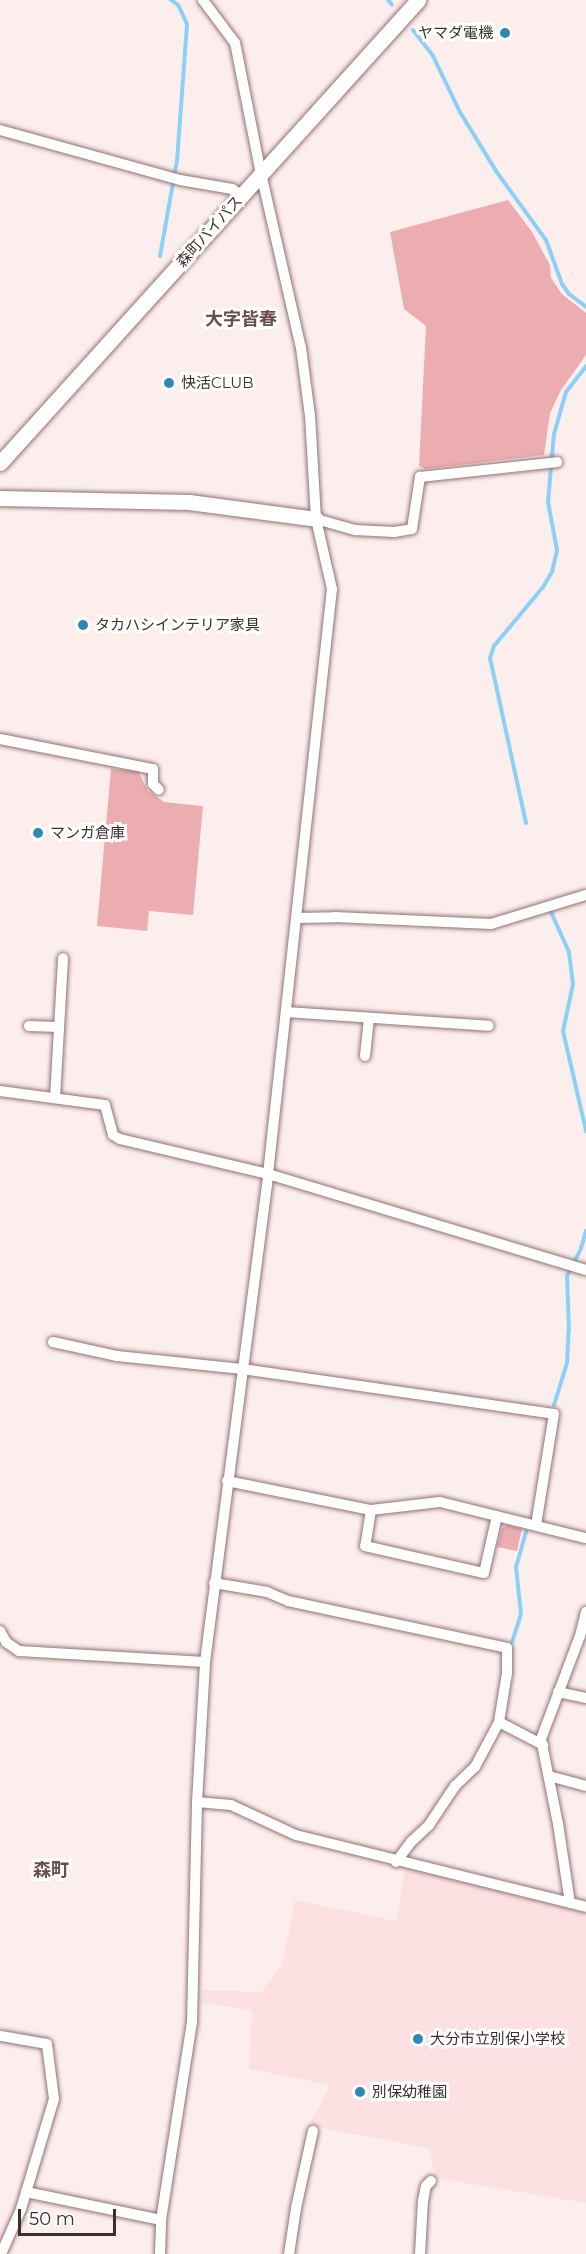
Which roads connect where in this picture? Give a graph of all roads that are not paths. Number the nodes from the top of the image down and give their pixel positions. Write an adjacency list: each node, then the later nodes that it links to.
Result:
1 (203, 0): 4 (street)
2 (418, 0): 4 (main road, 森町バイパス)
3 (0, 130): 5 (street)
4 (261, 174): 5 (main road, 森町バイパス); 9 (street)
5 (241, 195): 7 (main road, 森町バイパス)
6 (553, 462): 9 (street)
7 (0, 463)
8 (0, 498): 9 (main road)
9 (316, 519): 13 (street)
10 (0, 739): 11 (street)
11 (159, 790)
12 (586, 895): 13 (street)
13 (296, 918): 15 (street)
14 (63, 958): 19 (street)
15 (286, 1012): 16 (street); 23 (street)
16 (369, 1018): 18 (street); 20 (street)
17 (29, 1026): 19 (street)
18 (489, 1026)
19 (59, 1027): 22 (street)
20 (365, 1056)
21 (0, 1091): 22 (street)
22 (55, 1098): 23 (street)
23 (268, 1174): 24 (street); 26 (street)
24 (586, 1270)
25 (53, 1342): 26 (street)
26 (242, 1369): 27 (street); 30 (street)
27 (227, 1481): 28 (street); 32 (street)
28 (371, 1510): 29 (street); 29 (street)
29 (497, 1516): 30 (street)
30 (536, 1525): 31 (street)
31 (586, 1538)
32 (214, 1583): 35 (street); 38 (street)
33 (586, 1612): 36 (street)
34 (0, 1631): 35 (street)
35 (205, 1662): 42 (street)
36 (558, 1692): 37 (street); 39 (street)
37 (586, 1698)
38 (500, 1722): 39 (street); 43 (street)
39 (543, 1745): 40 (street)
40 (549, 1776): 41 (street); 44 (street)
41 (586, 1786)
42 (196, 1803): 43 (street); 50 (street)
43 (396, 1862): 44 (street)
44 (570, 1902): 45 (street)
45 (586, 1907)
46 (1, 2036): 49 (street)
47 (314, 2131): 53 (street)
48 (431, 2181): 54 (street)
49 (26, 2192): 50 (street); 51 (street)
50 (161, 2220): 52 (street)
51 (1, 2254)
52 (160, 2254)
53 (289, 2254)
54 (420, 2254)

